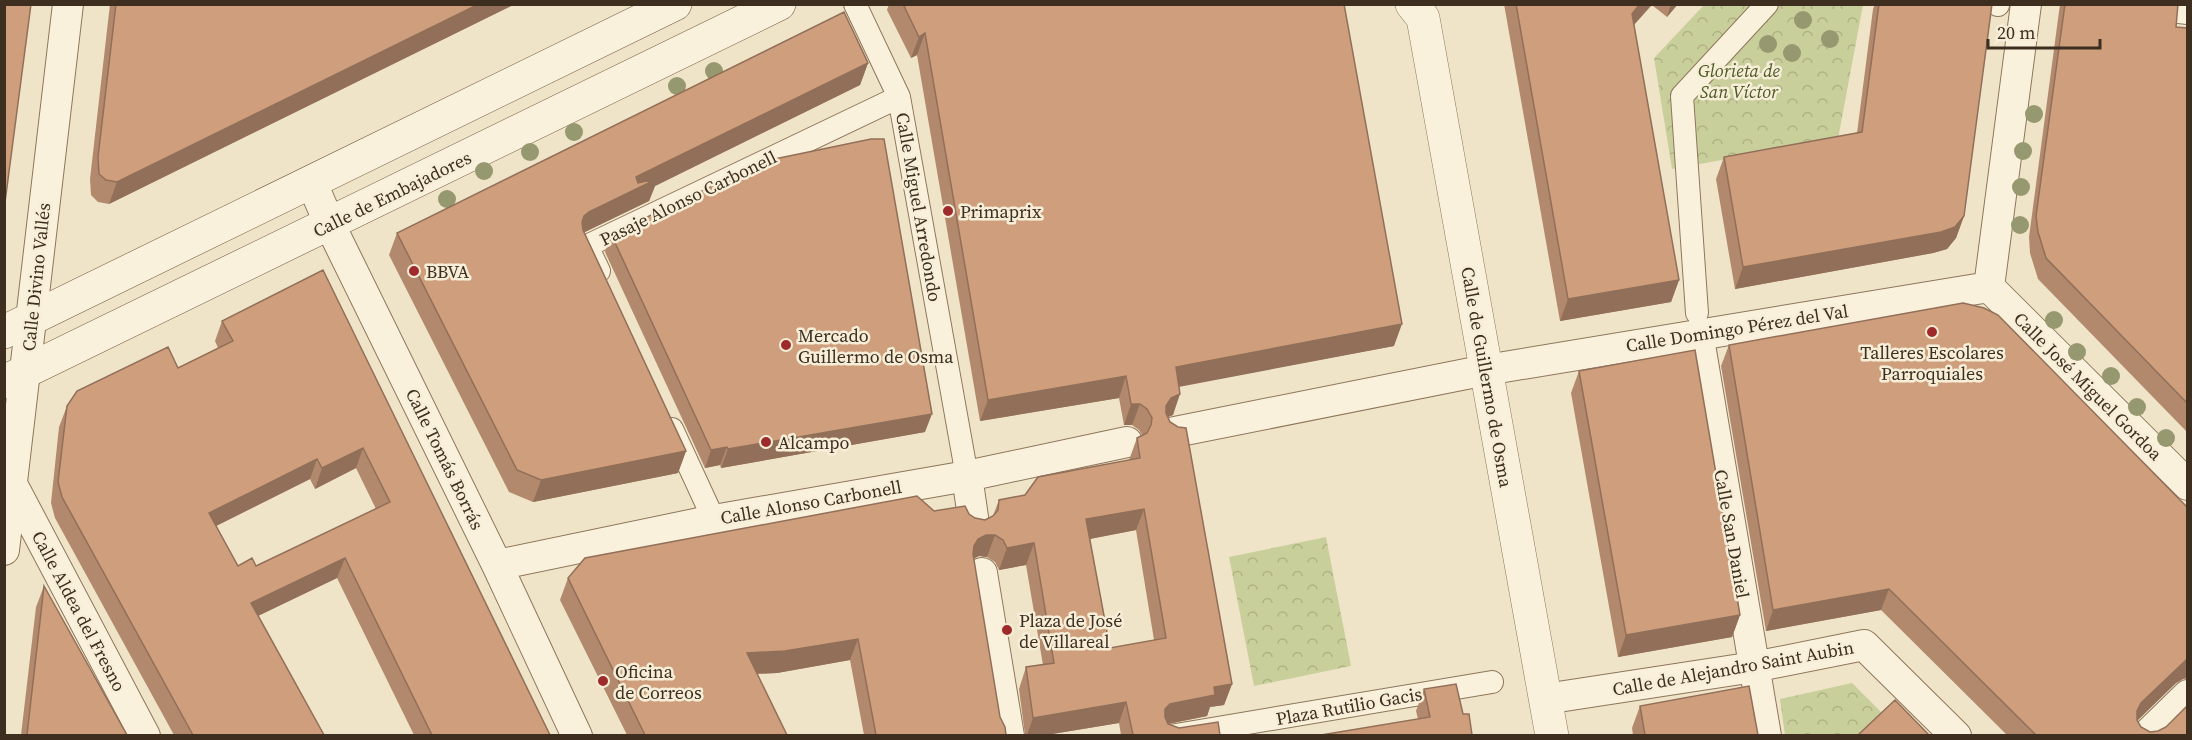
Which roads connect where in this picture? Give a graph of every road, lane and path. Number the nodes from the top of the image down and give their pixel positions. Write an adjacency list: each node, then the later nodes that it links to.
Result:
1 (68, 4): 16 (street, Calle Divino Vallés)
2 (675, 4): 11 (main road)
3 (779, 4): 12 (main road, Calle de Embajadores)
4 (855, 4): 10 (street, Calle Miguel Arredondo)
5 (1767, 4): 15 (street)
6 (2026, 4): 13 (street)
7 (2145, 4): 9 (street)
8 (1421, 9): 17 (main road, Calle de Guillermo de Osma)
9 (2187, 9)
10 (899, 97): 14 (street, Pasaje Alonso Carbonell); 22 (street, Calle Miguel Arredondo)
11 (312, 183): 12 (street, Calle Tomás Borrás); 16 (main road)
12 (330, 225): 18 (main road, Calle de Embajadores); 28 (street, Calle Tomás Borrás)
13 (1989, 287): 15 (street, Calle Domingo Pérez del Val); 23 (street, Calle José Miguel Gordoa)
14 (607, 289)
15 (1697, 323): 17 (street, Calle Domingo Pérez del Val); 30 (street, Calle San Daniel)
16 (18, 325): 18 (street, Calle Divino Vallés)
17 (1486, 370): 20 (street); 33 (main road, Calle de Guillermo de Osma)
18 (15, 377): 24 (street, Calle Divino Vallés)
19 (662, 408): 25 (street)
20 (1175, 432)
21 (1126, 442): 22 (street, Calle Alonso Carbonell)
22 (967, 476): 25 (street, Calle Alonso Carbonell); 26 (street, Calle Miguel Arredondo)
23 (2187, 485)
24 (13, 486): 27 (street, Calle Divino Vallés); 34 (street, Calle Aldea del Fresno)
25 (714, 520): 28 (street, Calle Alonso Carbonell)
26 (974, 524)
27 (4, 550)
28 (497, 565): 35 (street, Calle Tomás Borrás)
29 (982, 573): 36 (street)
30 (1754, 667): 33 (street, Calle de Alejandro Saint Aubin); 39 (street, Calle San Daniel); 40 (street, Calle de Alejandro Saint Aubin)
31 (1491, 681): 37 (street, Plaza Rutilio Gacis)
32 (2187, 694): 41 (street)
33 (1545, 699): 38 (main road, Calle de Guillermo de Osma)
34 (145, 735)
35 (577, 735)
36 (1009, 735)
37 (1170, 735)
38 (1552, 735)
39 (1766, 735)
40 (1956, 735)
41 (2146, 735)

